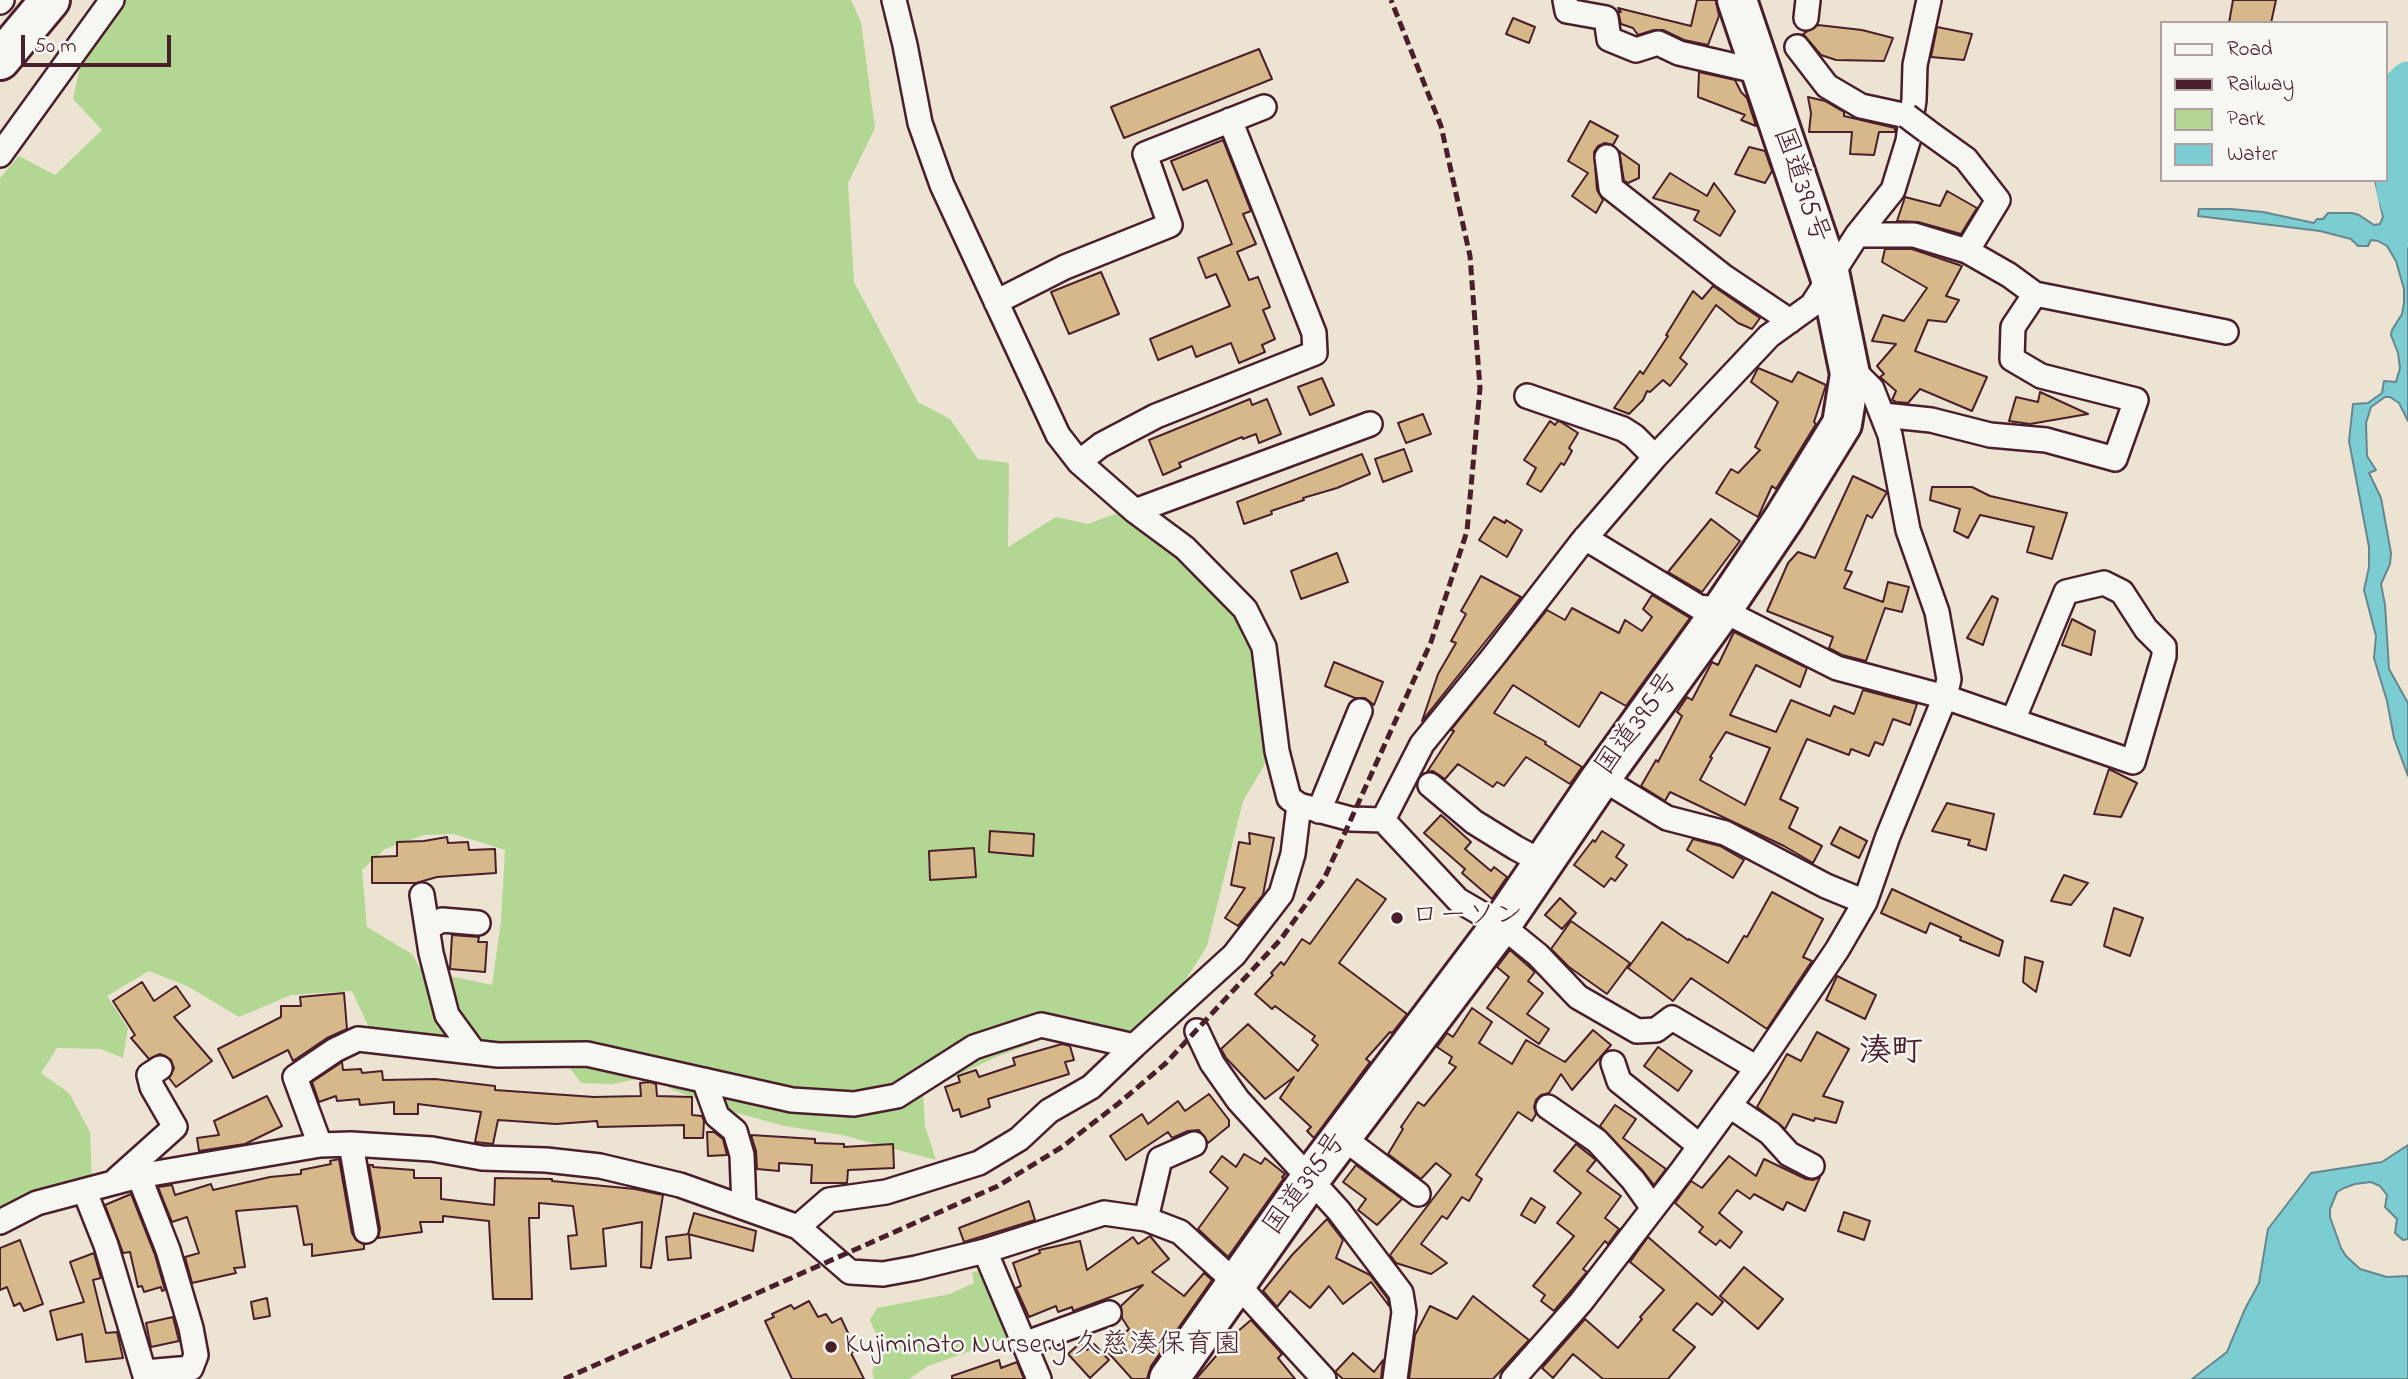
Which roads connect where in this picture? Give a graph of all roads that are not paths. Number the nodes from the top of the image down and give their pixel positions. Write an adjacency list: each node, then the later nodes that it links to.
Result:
1 (50, 0): 8 (highway)
2 (112, 0): 12 (street)
3 (894, 0): 18 (street)
4 (1565, 0): 9 (street)
5 (1929, 0): 14 (street)
6 (1733, 2): 9 (highway, 国道395号)
7 (1797, 47): 15 (street, bridge)
8 (0, 60)
9 (1759, 68): 16 (highway, 国道395号)
10 (1264, 107): 11 (street)
11 (1230, 120): 18 (street); 26 (street)
12 (0, 155)
13 (1606, 157): 19 (street)
14 (1857, 235): 15 (street); 16 (street)
15 (1967, 251): 17 (street)
16 (1830, 276): 19 (street); 21 (highway, 国道395号)
17 (2035, 295): 20 (street); 23 (street)
18 (996, 302): 26 (street)
19 (1790, 321): 25 (street)
20 (2226, 332)
21 (1850, 374): 23 (street); 29 (highway, 国道395号)
22 (1527, 396): 25 (street)
23 (1883, 415): 30 (street)
24 (1370, 424): 27 (street)
25 (1655, 457): 28 (street)
26 (1079, 462): 27 (street)
27 (1135, 511): 35 (street)
28 (1585, 538): 29 (street); 36 (street)
29 (1722, 610): 30 (street); 33 (highway, 国道395号)
30 (1944, 697): 32 (street); 39 (street)
31 (1360, 712): 35 (street)
32 (2014, 718)
33 (1601, 778): 37 (highway, 国道395号); 39 (street)
34 (1430, 785): 37 (street)
35 (1309, 808): 36 (street); 44 (street)
36 (1383, 820): 41 (street)
37 (1544, 863): 41 (highway, 国道395号)
38 (422, 895): 42 (street)
39 (1865, 902): 48 (street)
40 (478, 923): 42 (street)
41 (1501, 925): 48 (street); 52 (highway, 国道395号)
42 (427, 928): 45 (street)
43 (1197, 1031): 59 (street)
44 (1134, 1045): 49 (street); 67 (street)
45 (474, 1052): 49 (street); 53 (street)
46 (1613, 1063): 56 (street)
47 (160, 1068): 60 (street)
48 (1757, 1068): 50 (street)
49 (705, 1080): 63 (street)
50 (1730, 1106): 56 (street); 57 (street)
51 (1548, 1107): 64 (street)
52 (1342, 1136): 59 (highway, 国道395号); 62 (street)
53 (320, 1144): 54 (street); 58 (street)
54 (351, 1144): 63 (street); 68 (street)
55 (1194, 1144): 65 (street)
56 (1700, 1146): 64 (street)
57 (1812, 1166)
58 (139, 1176): 60 (street); 73 (street)
59 (1310, 1179): 70 (highway, 国道395号); 77 (street)
60 (112, 1184): 61 (street)
61 (85, 1192): 66 (street); 73 (street)
62 (1418, 1194)
63 (744, 1207): 67 (street)
64 (1653, 1208): 78 (street)
65 (1146, 1219): 69 (street); 70 (street)
66 (0, 1222)
67 (798, 1227): 69 (street)
68 (366, 1231)
69 (985, 1251): 72 (street)
70 (1237, 1284): 75 (highway, 国道395号); 76 (street)
71 (1109, 1313): 72 (street)
72 (1024, 1344): 74 (street)
73 (146, 1375)
74 (1039, 1379)
75 (1169, 1379)
76 (1324, 1379)
77 (1395, 1379)
78 (1513, 1379)

